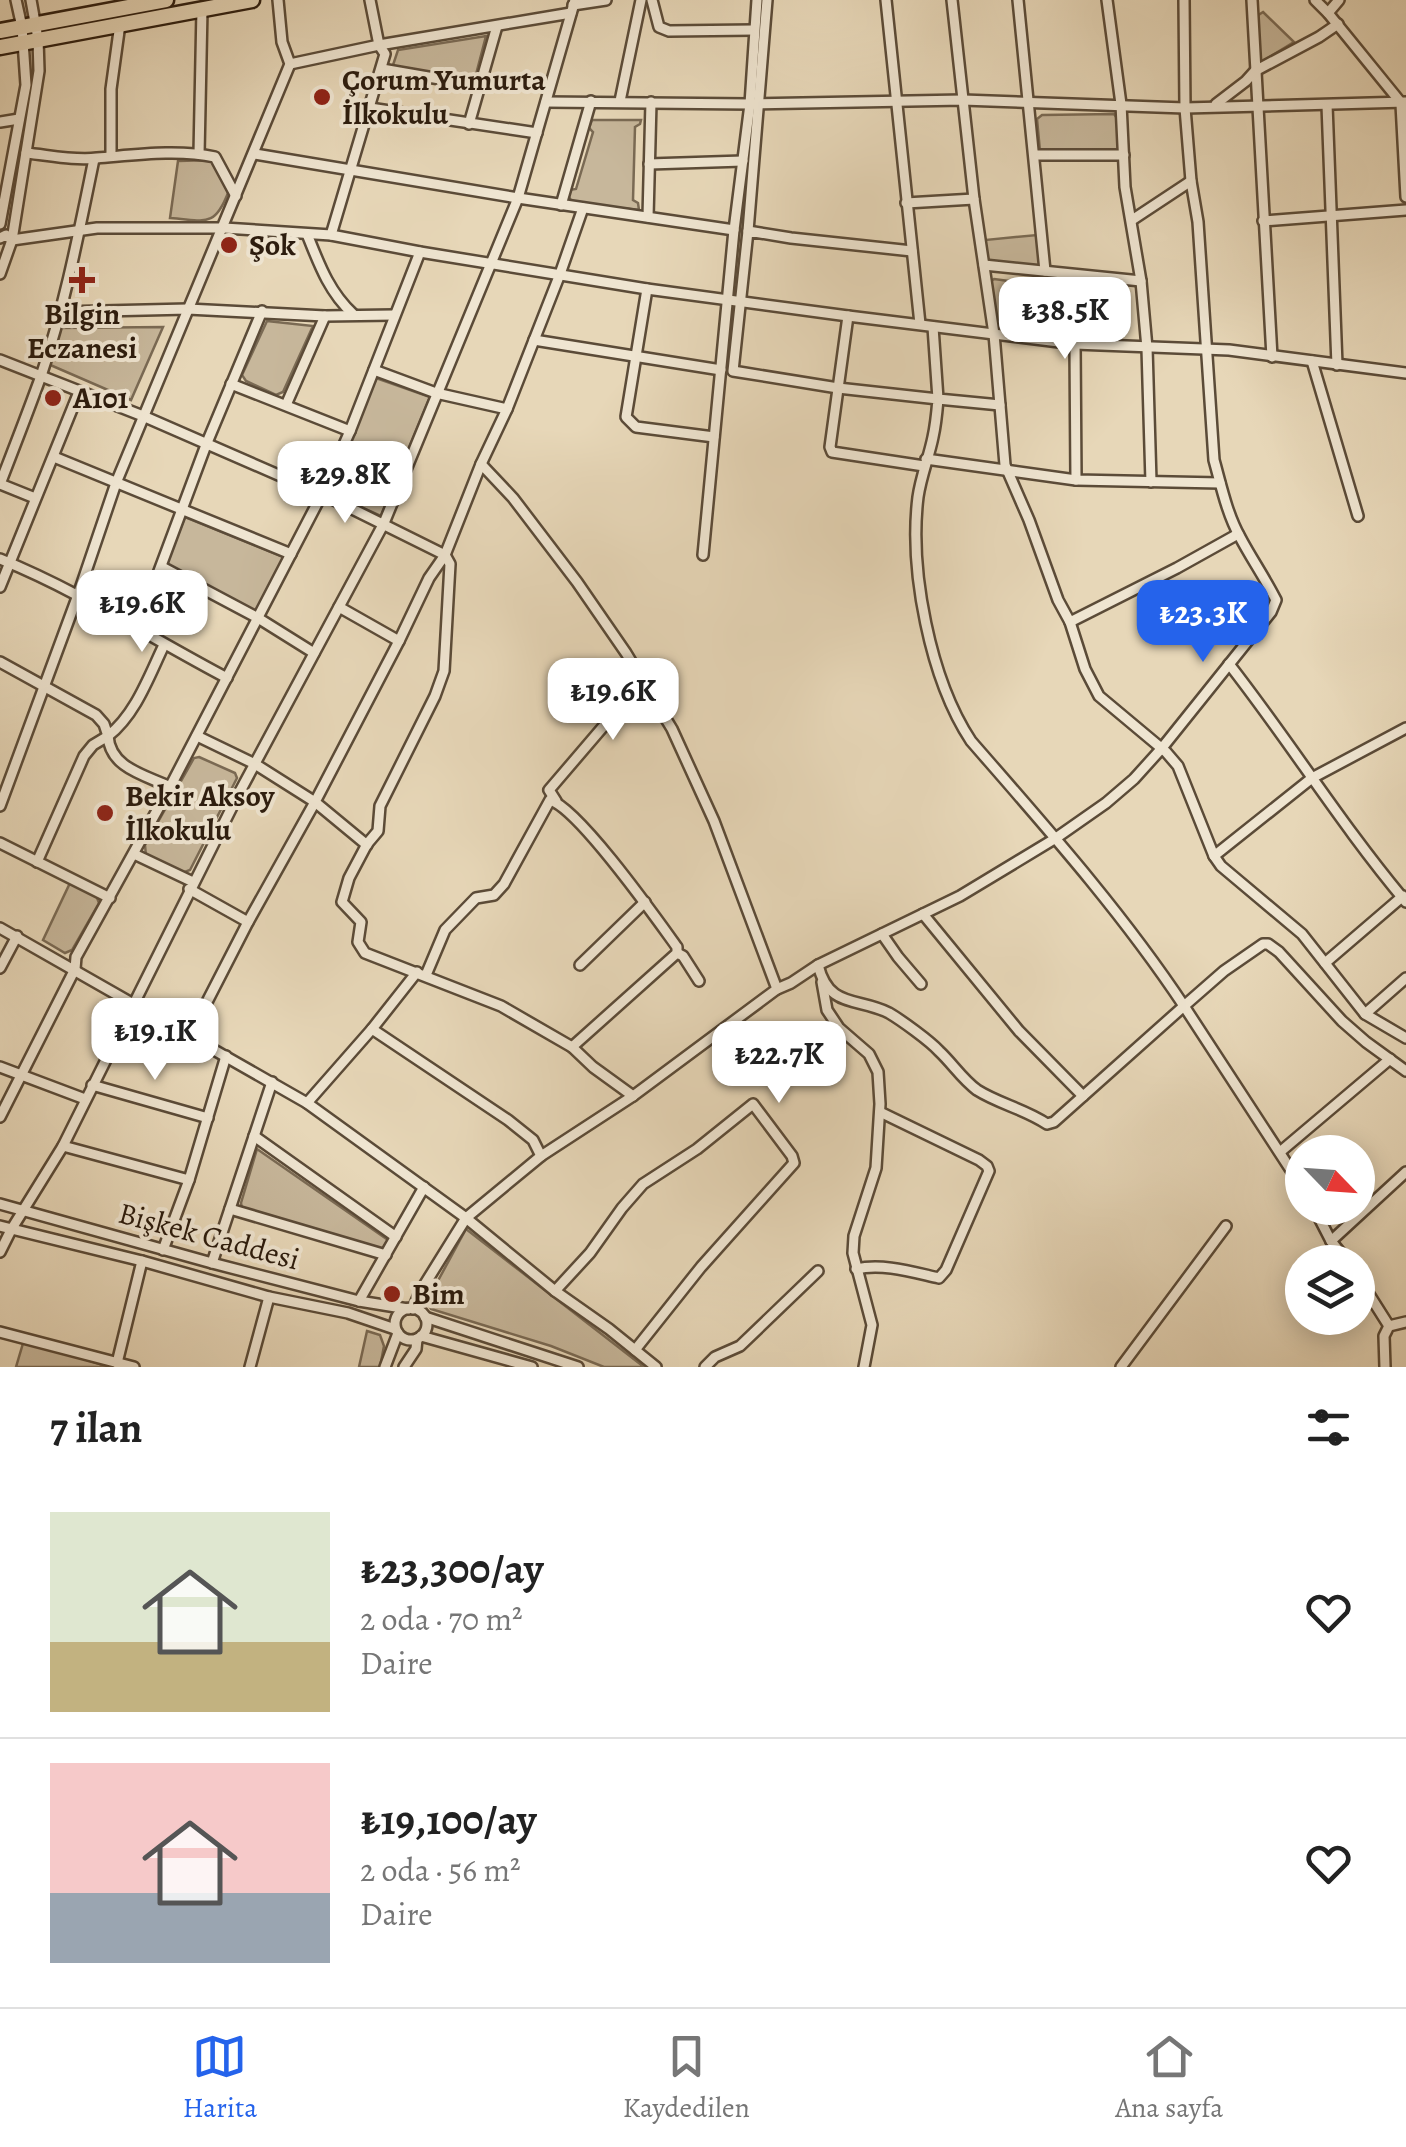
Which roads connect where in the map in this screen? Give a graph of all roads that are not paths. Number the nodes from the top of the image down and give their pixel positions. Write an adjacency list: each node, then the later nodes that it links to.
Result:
1 (16, 0): 28 (street)
2 (31, 0): 28 (street)
3 (166, 0): 28 (highway)
4 (252, 0): 21 (highway)
5 (278, 0): 31 (street)
6 (370, 0): 29 (street)
7 (606, 0): 20 (street)
8 (640, 0): 37 (street)
9 (652, 0): 26 (street)
10 (757, 0): 26 (street)
11 (767, 0): 42 (street)
12 (886, 0): 35 (street)
13 (952, 0): 36 (street)
14 (1018, 0): 41 (street)
15 (1108, 0): 43 (street)
16 (1184, 0): 49 (street)
17 (1252, 0): 33 (street)
18 (1314, 0): 22 (street)
19 (1339, 0): 22 (street)
20 (573, 6): 25 (street); 38 (street)
21 (202, 9): 23 (highway); 55 (street)
22 (1328, 13): 24 (street)
23 (120, 24): 28 (highway); 58 (street)
24 (1338, 24): 33 (street); 44 (street)
25 (497, 26): 29 (street); 34 (street)
26 (754, 30): 42 (street)
27 (0, 31): 28 (highway)
28 (30, 33): 30 (highway); 50 (street); 54 (street)
29 (379, 45): 31 (street); 32 (street)
30 (0, 47)
31 (290, 64): 56 (street)
32 (382, 69): 34 (street); 48 (street)
33 (1254, 71): 45 (street); 47 (street)
34 (480, 86): 52 (street)
35 (896, 100): 36 (street); 42 (street); 69 (street)
36 (963, 100): 41 (street); 68 (street)
37 (620, 101): 39 (street); 40 (street)
38 (546, 102): 39 (street); 53 (street)
39 (591, 102): 70 (street)
40 (651, 102): 42 (street); 62 (street)
41 (1029, 103): 43 (street); 59 (street)
42 (754, 104): 61 (street); 81 (street)
43 (1121, 104): 49 (street); 57 (street)
44 (1404, 104): 46 (street); 67 (street)
45 (1256, 105): 46 (street); 47 (street); 76 (street)
46 (1327, 105): 73 (street)
47 (1212, 106): 49 (street)
48 (370, 108): 52 (street); 63 (street)
49 (1185, 108): 64 (street)
50 (19, 119): 51 (street); 77 (street)
51 (0, 122)
52 (469, 124): 53 (street)
53 (537, 133): 66 (street)
54 (26, 153): 60 (street); 85 (street)
55 (199, 154): 58 (street); 65 (street)
56 (254, 154): 63 (street); 65 (street)
57 (1124, 155): 59 (street); 75 (street)
58 (112, 156): 60 (street)
59 (1034, 156): 90 (street)
60 (94, 159): 80 (street)
61 (743, 161): 62 (street); 79 (street)
62 (649, 164): 74 (street)
63 (350, 170): 66 (street); 83 (street)
64 (1191, 181): 75 (street); 110 (street)
65 (236, 196): 78 (street)
66 (518, 198): 70 (street); 88 (street)
67 (1406, 198)
68 (974, 199): 69 (street); 89 (street)
69 (906, 203): 87 (street)
70 (561, 205): 71 (street)
71 (583, 208): 74 (street); 92 (street)
72 (1406, 210): 73 (street)
73 (1331, 216): 76 (street); 115 (street)
74 (648, 217): 79 (street)
75 (1132, 220): 93 (street)
76 (1263, 221): 112 (street)
77 (0, 224)
78 (224, 228): 80 (street); 82 (street); 97 (street)
79 (734, 230): 95 (street)
80 (80, 231): 85 (street); 99 (street)
81 (748, 231): 87 (street); 96 (street)
82 (307, 234): 83 (street); 100 (street)
83 (331, 235): 86 (street)
84 (0, 238): 85 (street)
85 (7, 245): 91 (street)
86 (420, 252): 88 (street); 101 (street)
87 (912, 252): 104 (street)
88 (490, 263): 92 (street); 123 (street)
89 (984, 265): 90 (street); 106 (street)
90 (1045, 271): 93 (street)
91 (0, 274)
92 (560, 274): 94 (street); 107 (street)
93 (1141, 280): 109 (street)
94 (647, 288): 95 (street); 111 (street)
95 (728, 300): 96 (street); 117 (street)
96 (740, 301): 103 (street); 121 (street)
97 (188, 309): 98 (street); 99 (street); 128 (street)
98 (262, 311): 102 (street); 120 (street)
99 (60, 312): 119 (street)
100 (353, 314): 101 (street); 102 (street)
101 (394, 314): 116 (street)
102 (325, 316): 126 (street)
103 (848, 316): 104 (street); 121 (street)
104 (920, 324): 105 (street)
105 (932, 326): 106 (street); 124 (street)
106 (994, 334): 108 (street); 125 (street)
107 (534, 340): 111 (street); 127 (street)
108 (1076, 344): 109 (street); 136 (street)
109 (1147, 348): 110 (street); 137 (street)
110 (1208, 350): 112 (street); 139 (street)
111 (636, 356): 117 (street); 130 (street)
112 (1272, 357): 114 (street)
113 (0, 360): 119 (street)
114 (1312, 361): 115 (street); 144 (street)
115 (1338, 364): 118 (street)
116 (374, 370): 123 (street); 129 (street)
117 (721, 370): 130 (street)
118 (1406, 372)
119 (41, 375): 122 (street); 140 (street)
120 (230, 384): 126 (street); 131 (street)
121 (838, 388): 124 (street); 133 (street)
122 (79, 392): 128 (street); 132 (street)
123 (436, 393): 127 (street); 145 (street)
124 (938, 399): 125 (street); 133 (street)
125 (1000, 404): 135 (street)
126 (286, 405): 129 (street)
127 (507, 409): 134 (street)
128 (143, 416): 131 (street); 138 (street)
129 (350, 431): 141 (street)
130 (714, 437): 149 (street)
131 (206, 445): 141 (street); 143 (street)
132 (54, 456): 138 (street); 142 (street)
133 (926, 462): 135 (street); 176 (street)
134 (481, 464): 148 (street); 164 (street)
135 (1006, 471): 136 (street); 156 (street)
136 (1076, 480): 137 (street)
137 (1151, 482): 139 (street)
138 (116, 483): 143 (street); 153 (street)
139 (1220, 483): 146 (street)
140 (0, 484): 142 (street)
141 (322, 494): 145 (street); 147 (street)
142 (35, 498): 150 (street)
143 (182, 509): 147 (street); 151 (street)
144 (1358, 516)
145 (384, 523): 148 (street); 154 (street)
146 (1238, 534): 156 (street); 162 (street)
147 (291, 554): 155 (street)
148 (445, 554): 158 (street); 178 (street)
149 (703, 555)
150 (5, 561): 152 (street); 153 (street)
151 (162, 568): 155 (street); 157 (street)
152 (0, 587)
153 (78, 595): 157 (street); 165 (street)
154 (339, 607): 158 (street); 160 (street)
155 (258, 618): 160 (street); 163 (street)
156 (1070, 622): 169 (street)
157 (138, 630): 159 (street)
158 (399, 641): 175 (street)
159 (164, 645): 163 (street); 167 (street)
160 (314, 653): 170 (street)
161 (0, 662): 165 (street)
162 (1229, 664): 169 (street); 171 (street)
163 (226, 678): 168 (street)
164 (645, 684): 174 (street); 202 (street)
165 (45, 688): 167 (street); 173 (street)
166 (1406, 728): 171 (street)
167 (108, 736): 172 (street); 181 (street)
168 (196, 736): 170 (street); 172 (street)
169 (1162, 748): 176 (street); 180 (street)
170 (255, 764): 175 (street); 182 (street)
171 (1312, 778): 180 (street); 184 (street)
172 (170, 787): 179 (street)
173 (1, 800)
174 (556, 801): 185 (street); 197 (street)
175 (315, 802): 178 (street); 187 (street)
176 (1056, 838): 186 (street); 204 (street)
177 (0, 843): 181 (street)
178 (367, 845): 197 (street)
179 (134, 854): 182 (street); 183 (street)
180 (1214, 856): 192 (street)
181 (37, 862): 183 (street)
182 (191, 886): 187 (street); 203 (street)
183 (110, 898): 196 (street)
184 (1405, 898): 192 (street)
185 (645, 902): 191 (street); 193 (street)
186 (923, 914): 189 (street); 218 (street)
187 (248, 922): 207 (street)
188 (0, 928): 190 (street)
189 (882, 934): 194 (street); 201 (street)
190 (16, 936): 195 (street); 196 (street)
191 (678, 953): 199 (street); 209 (street)
192 (1325, 963): 205 (street)
193 (580, 965)
194 (818, 965): 200 (street); 202 (street)
195 (0, 968)
196 (76, 969): 203 (street); 214 (street)
197 (421, 974): 206 (street); 209 (street)
198 (1406, 978): 205 (street)
199 (699, 981)
200 (822, 982): 218 (street); 221 (street)
201 (921, 984)
202 (777, 990): 217 (street)
203 (134, 1003): 207 (street); 216 (street)
204 (1184, 1006): 211 (street); 218 (street); 226 (street)
205 (1365, 1014): 208 (street)
206 (372, 1029): 220 (street); 227 (street)
207 (190, 1035): 210 (street)
208 (1406, 1038)
209 (572, 1048): 217 (street)
210 (226, 1056): 215 (street); 223 (street)
211 (1390, 1059): 213 (street); 226 (street)
212 (0, 1067): 214 (street)
213 (1406, 1071)
214 (22, 1076): 219 (street); 222 (street)
215 (272, 1082): 220 (street); 224 (street)
216 (92, 1085): 219 (street); 223 (street)
217 (634, 1096): 227 (street)
218 (1083, 1096)
219 (85, 1100): 225 (street)
220 (307, 1103): 231 (street)
221 (880, 1112): 248 (street); 248 (street)
222 (1, 1115)
223 (208, 1118): 230 (street)
224 (254, 1136): 233 (street); 240 (street)
225 (63, 1146): 230 (street); 234 (street)
226 (1280, 1152): 228 (street)
227 (541, 1156): 235 (street)
228 (1285, 1160)
229 (1406, 1172): 241 (street)
230 (189, 1180): 243 (street)
231 (424, 1188): 235 (street); 240 (street)
232 (0, 1204): 234 (street, Bişkek Caddesi)
233 (230, 1209): 245 (street); 247 (street)
234 (23, 1212): 239 (street); 243 (street, Bişkek Caddesi)
235 (466, 1218): 250 (street); 254 (street)
236 (1324, 1225): 241 (street)
237 (0, 1226): 239 (street, Bişkek Caddesi)
238 (1226, 1226): 272 (street)
239 (11, 1230): 244 (street); 246 (street, Bişkek Caddesi)
240 (396, 1237): 245 (street)
241 (1332, 1240): 242 (street)
242 (1336, 1245)
243 (164, 1250): 247 (street, Bişkek Caddesi)
244 (0, 1252)
245 (386, 1255): 252 (street)
246 (142, 1261): 251 (street, Bişkek Caddesi); 262 (street)
247 (212, 1263): 252 (street, Bişkek Caddesi)
248 (856, 1270): 271 (street)
249 (818, 1271): 270 (street)
250 (555, 1291): 261 (street); 261 (street)
251 (269, 1297): 258 (street, Bişkek Caddesi); 264 (street)
252 (359, 1300): 254 (street, Bişkek Caddesi)
253 (1375, 1305): 257 (street)
254 (410, 1309): 255 (street); 258 (street)
255 (425, 1317): 260 (street); 268 (street)
256 (1406, 1322): 257 (street)
257 (1388, 1326): 273 (street)
258 (396, 1331): 260 (street); 265 (street)
259 (0, 1332): 262 (street)
260 (419, 1338): 266 (street); 267 (street)
261 (634, 1350): 269 (street)
262 (117, 1363): 263 (street)
263 (134, 1367)
264 (250, 1367)
265 (385, 1367)
266 (404, 1367)
267 (532, 1367)
268 (578, 1367)
269 (656, 1367)
270 (705, 1367)
271 (864, 1367)
272 (1121, 1367)
273 (1385, 1367)

